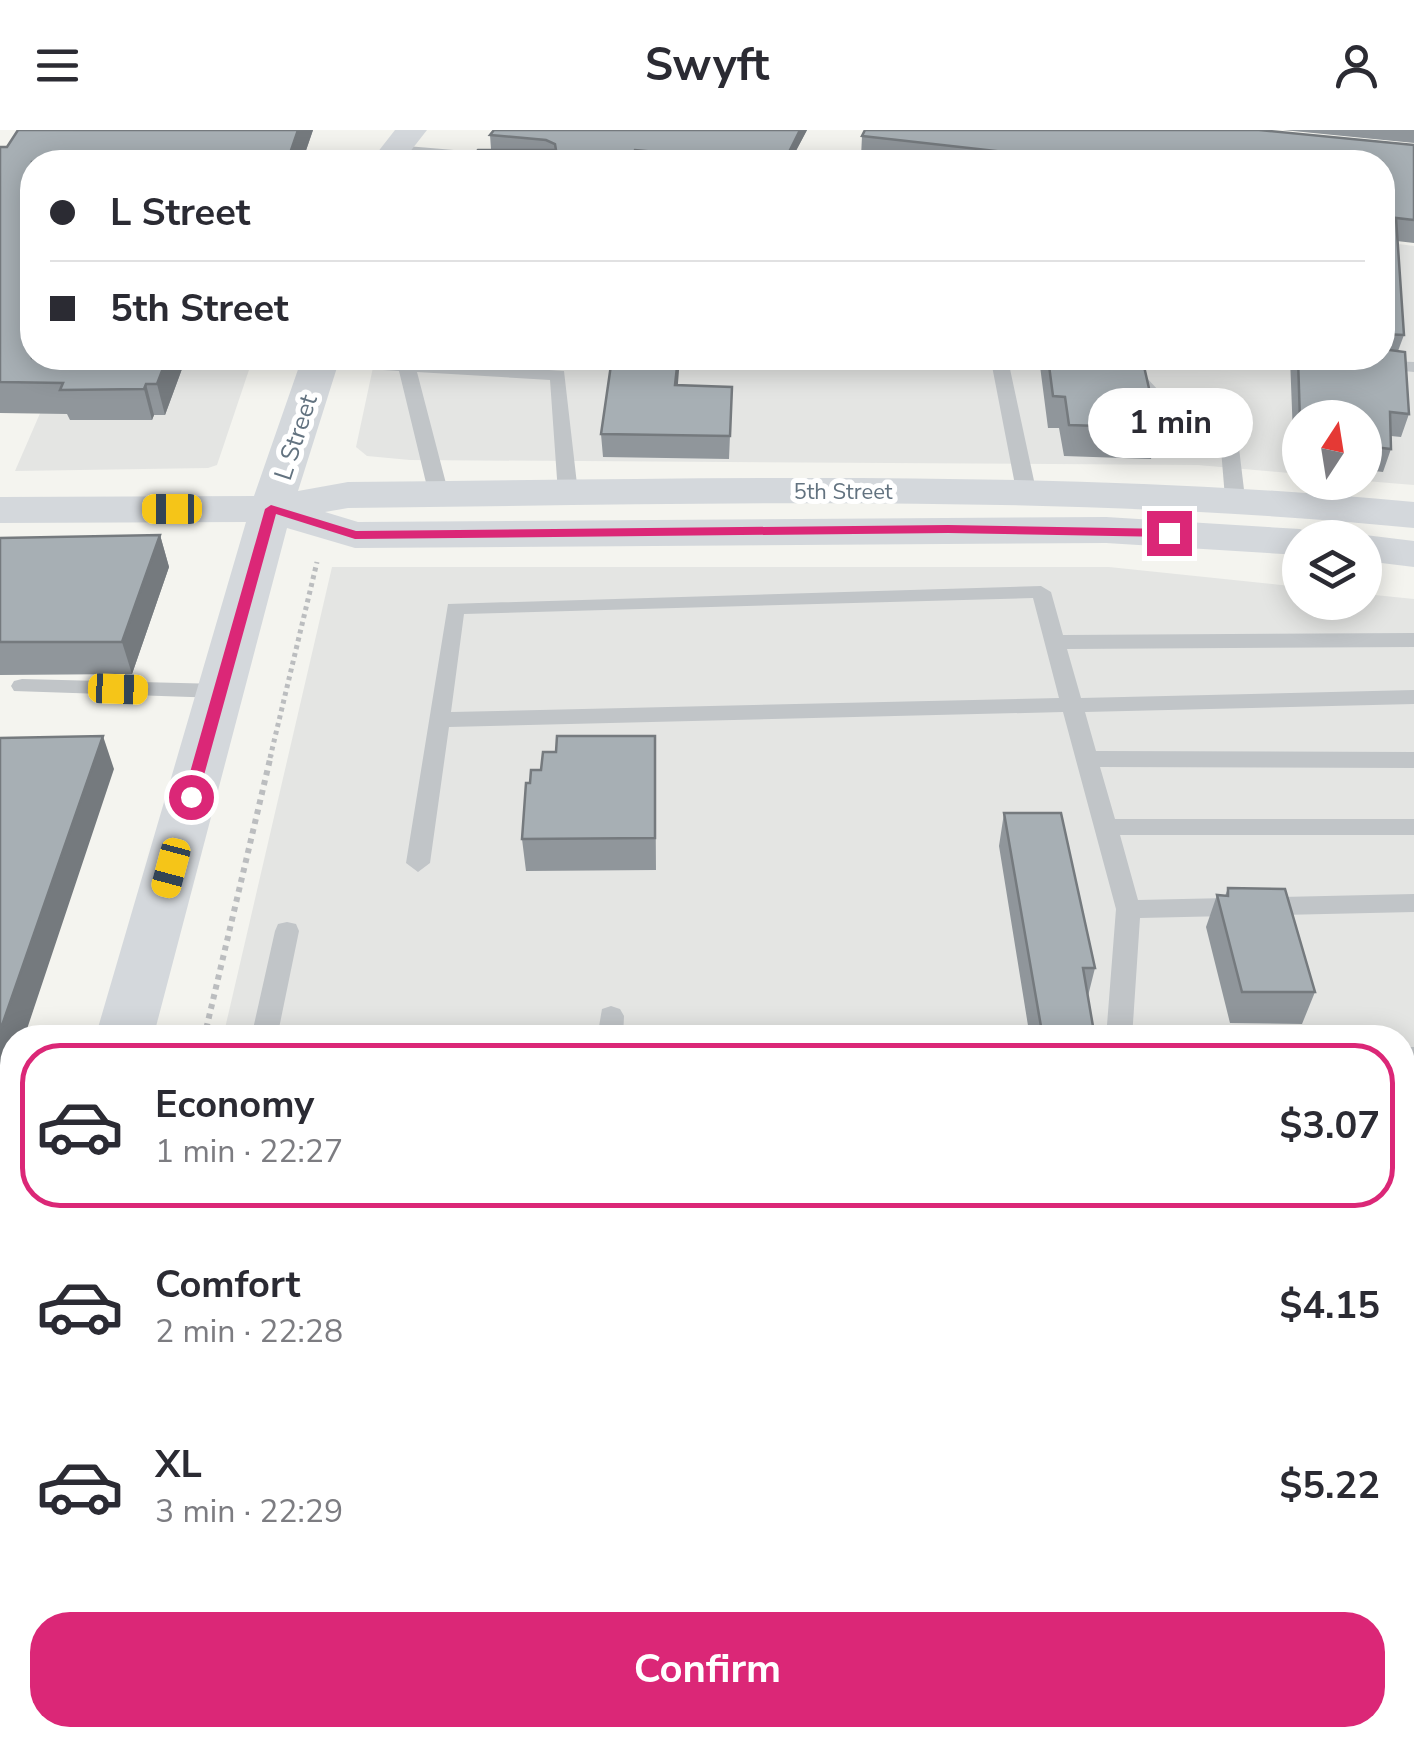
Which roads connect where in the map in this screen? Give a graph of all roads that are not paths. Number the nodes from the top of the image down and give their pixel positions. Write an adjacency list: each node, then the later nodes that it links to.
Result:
1 (397, 147): 2 (lane)
2 (426, 150)
3 (317, 370): 12 (main road, L Street)
4 (410, 370): 10 (lane)
5 (504, 370): 9 (lane)
6 (1003, 370): 8 (lane)
7 (1116, 370): 11 (lane)
8 (1026, 490): 9 (main road, 5th Street); 11 (main road, 5th Street)
9 (568, 493): 10 (main road, 5th Street)
10 (439, 495): 12 (main road, 5th Street)
11 (1235, 498): 14 (main road, 5th Street)
12 (271, 509): 13 (main road, 5th Street); 15 (main road, 5th Street); 21 (main road, L Street)
13 (0, 510)
14 (1414, 515)
15 (1282, 541)
16 (1382, 550): 17 (main road)
17 (1414, 554)
18 (1414, 640): 19 (lane)
19 (1056, 642): 23 (lane); 24 (lane)
20 (22, 686): 21 (lane)
21 (220, 692): 33 (main road, L Street)
22 (1414, 697): 23 (lane)
23 (1073, 707): 24 (lane); 25 (lane)
24 (439, 720): 29 (lane)
25 (1087, 759): 26 (lane); 28 (lane)
26 (1414, 760)
27 (1414, 827): 28 (lane)
28 (1106, 828): 31 (lane)
29 (418, 863)
30 (1414, 903): 31 (lane)
31 (1128, 908): 35 (lane)
32 (287, 932): 34 (lane)
33 (128, 1025)
34 (267, 1025)
35 (1120, 1025)

